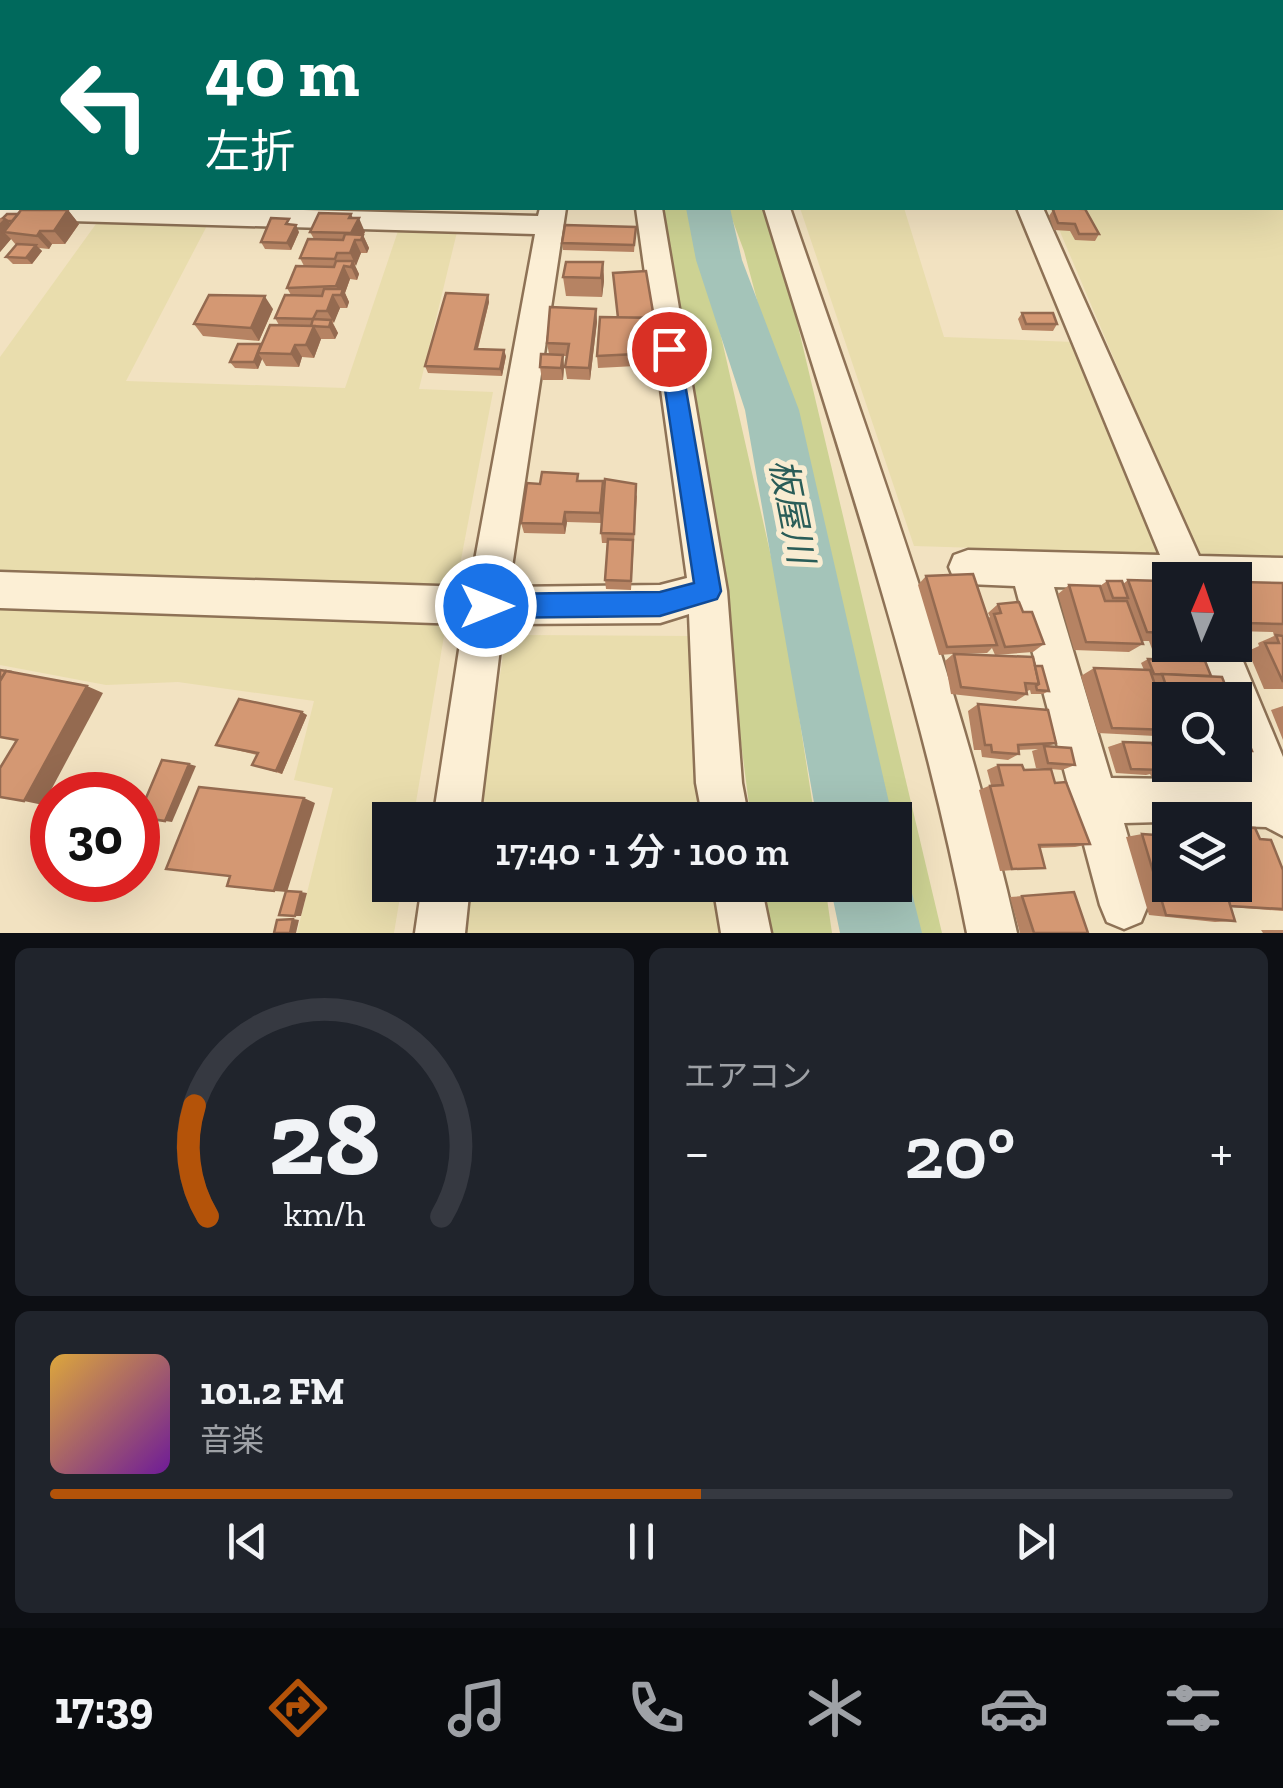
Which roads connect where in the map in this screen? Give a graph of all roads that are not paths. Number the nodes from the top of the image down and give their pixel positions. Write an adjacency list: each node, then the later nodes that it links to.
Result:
1 (1243, 0): 2 (street)
2 (1283, 0)
3 (0, 210): 7 (street)
4 (649, 210): 15 (street)
5 (778, 210): 27 (street)
6 (1031, 210): 8 (street)
7 (551, 216): 16 (street)
8 (1182, 562)
9 (968, 567): 10 (street)
10 (1030, 569): 11 (street); 18 (street)
11 (1152, 575)
12 (1252, 576): 13 (street)
13 (1283, 576)
14 (0, 590): 16 (street)
15 (708, 591): 16 (street); 20 (street)
16 (486, 606): 19 (street)
17 (1223, 662): 21 (street)
18 (1095, 800): 21 (street); 24 (street)
19 (459, 802)
20 (723, 802)
21 (1281, 808)
22 (444, 902): 25 (street)
23 (740, 902): 26 (street)
24 (1124, 905)
25 (440, 933)
26 (746, 933)
27 (992, 933)

